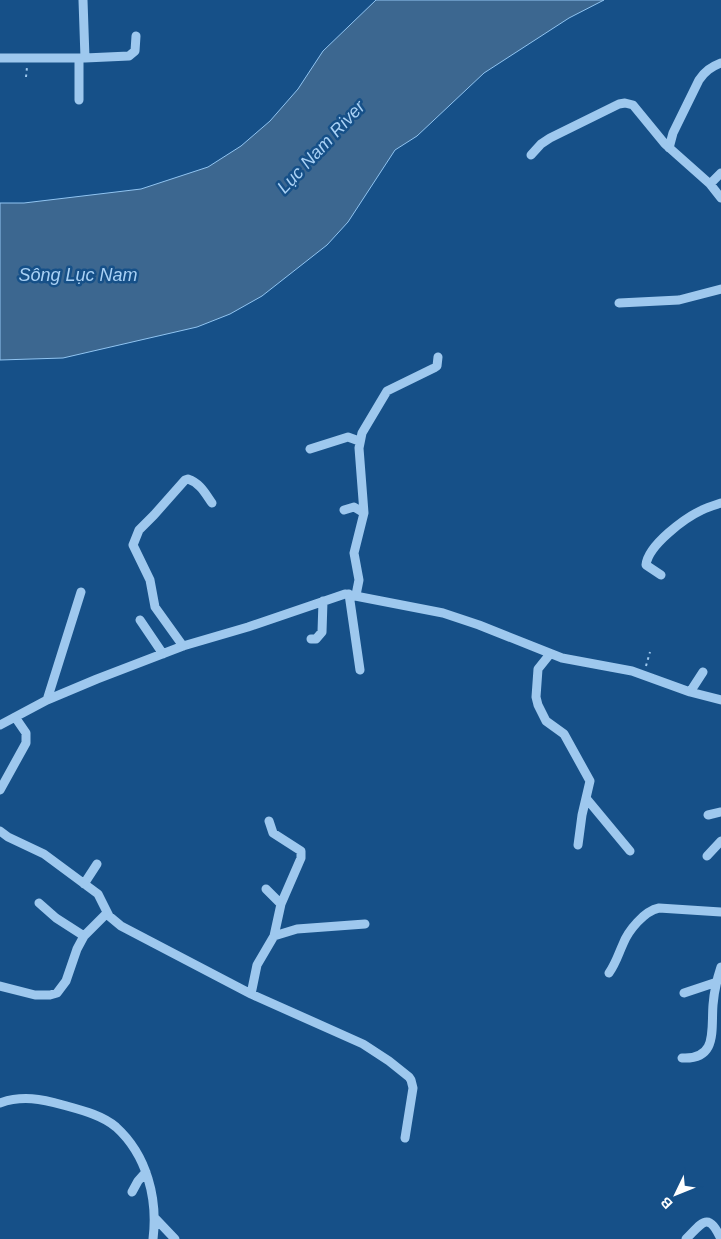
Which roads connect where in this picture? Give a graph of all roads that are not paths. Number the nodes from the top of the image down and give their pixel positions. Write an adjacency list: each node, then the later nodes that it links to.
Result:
1 (83, 0): 4 (street)
2 (136, 36): 4 (street)
3 (0, 58): 4 (street)
4 (82, 58): 6 (street)
5 (721, 63): 7 (street)
6 (79, 100)
7 (669, 148): 8 (street); 10 (street)
8 (531, 155)
9 (721, 173): 10 (street)
10 (710, 184): 11 (street)
11 (721, 198)
12 (721, 289): 13 (street)
13 (619, 303)
14 (438, 357): 15 (street)
15 (359, 441): 16 (street); 20 (street)
16 (310, 449)
17 (212, 502): 27 (street)
18 (721, 503): 21 (street)
19 (344, 510): 20 (street)
20 (364, 513): 23 (street)
21 (661, 576)
22 (82, 592): 33 (street)
23 (353, 594): 24 (street); 29 (street); 30 (street)
24 (323, 601): 26 (street); 27 (street)
25 (140, 620): 28 (street)
26 (311, 639)
27 (183, 646): 28 (street)
28 (163, 654): 33 (street)
29 (550, 654): 32 (street); 38 (street)
30 (360, 670)
31 (703, 672): 32 (street)
32 (690, 692): 34 (street)
33 (47, 700): 35 (street)
34 (721, 700)
35 (15, 717): 36 (street); 37 (street)
36 (0, 725)
37 (0, 790)
38 (586, 798): 44 (street); 45 (street)
39 (721, 812): 40 (street)
40 (708, 815)
41 (269, 821): 51 (street)
42 (0, 831): 48 (street)
43 (721, 840): 46 (street)
44 (578, 845)
45 (630, 851)
46 (707, 856)
47 (96, 864): 48 (street)
48 (84, 884): 53 (street)
49 (266, 889): 51 (street)
50 (39, 903): 55 (street)
51 (281, 904): 56 (street)
52 (721, 912): 58 (street)
53 (107, 913): 55 (street); 62 (street)
54 (365, 924): 56 (street)
55 (84, 936): 60 (street)
56 (274, 936): 62 (street)
57 (721, 967): 59 (street)
58 (609, 973)
59 (718, 982): 61 (street); 63 (street)
60 (0, 986)
61 (684, 993)
62 (250, 994): 65 (street)
63 (682, 1058)
64 (0, 1103): 66 (street)
65 (405, 1138)
66 (146, 1172): 67 (street); 68 (street)
67 (132, 1192)
68 (155, 1218): 69 (street); 70 (street)
69 (153, 1239)
70 (175, 1239)
71 (686, 1239): 72 (street)
72 (721, 1239)

